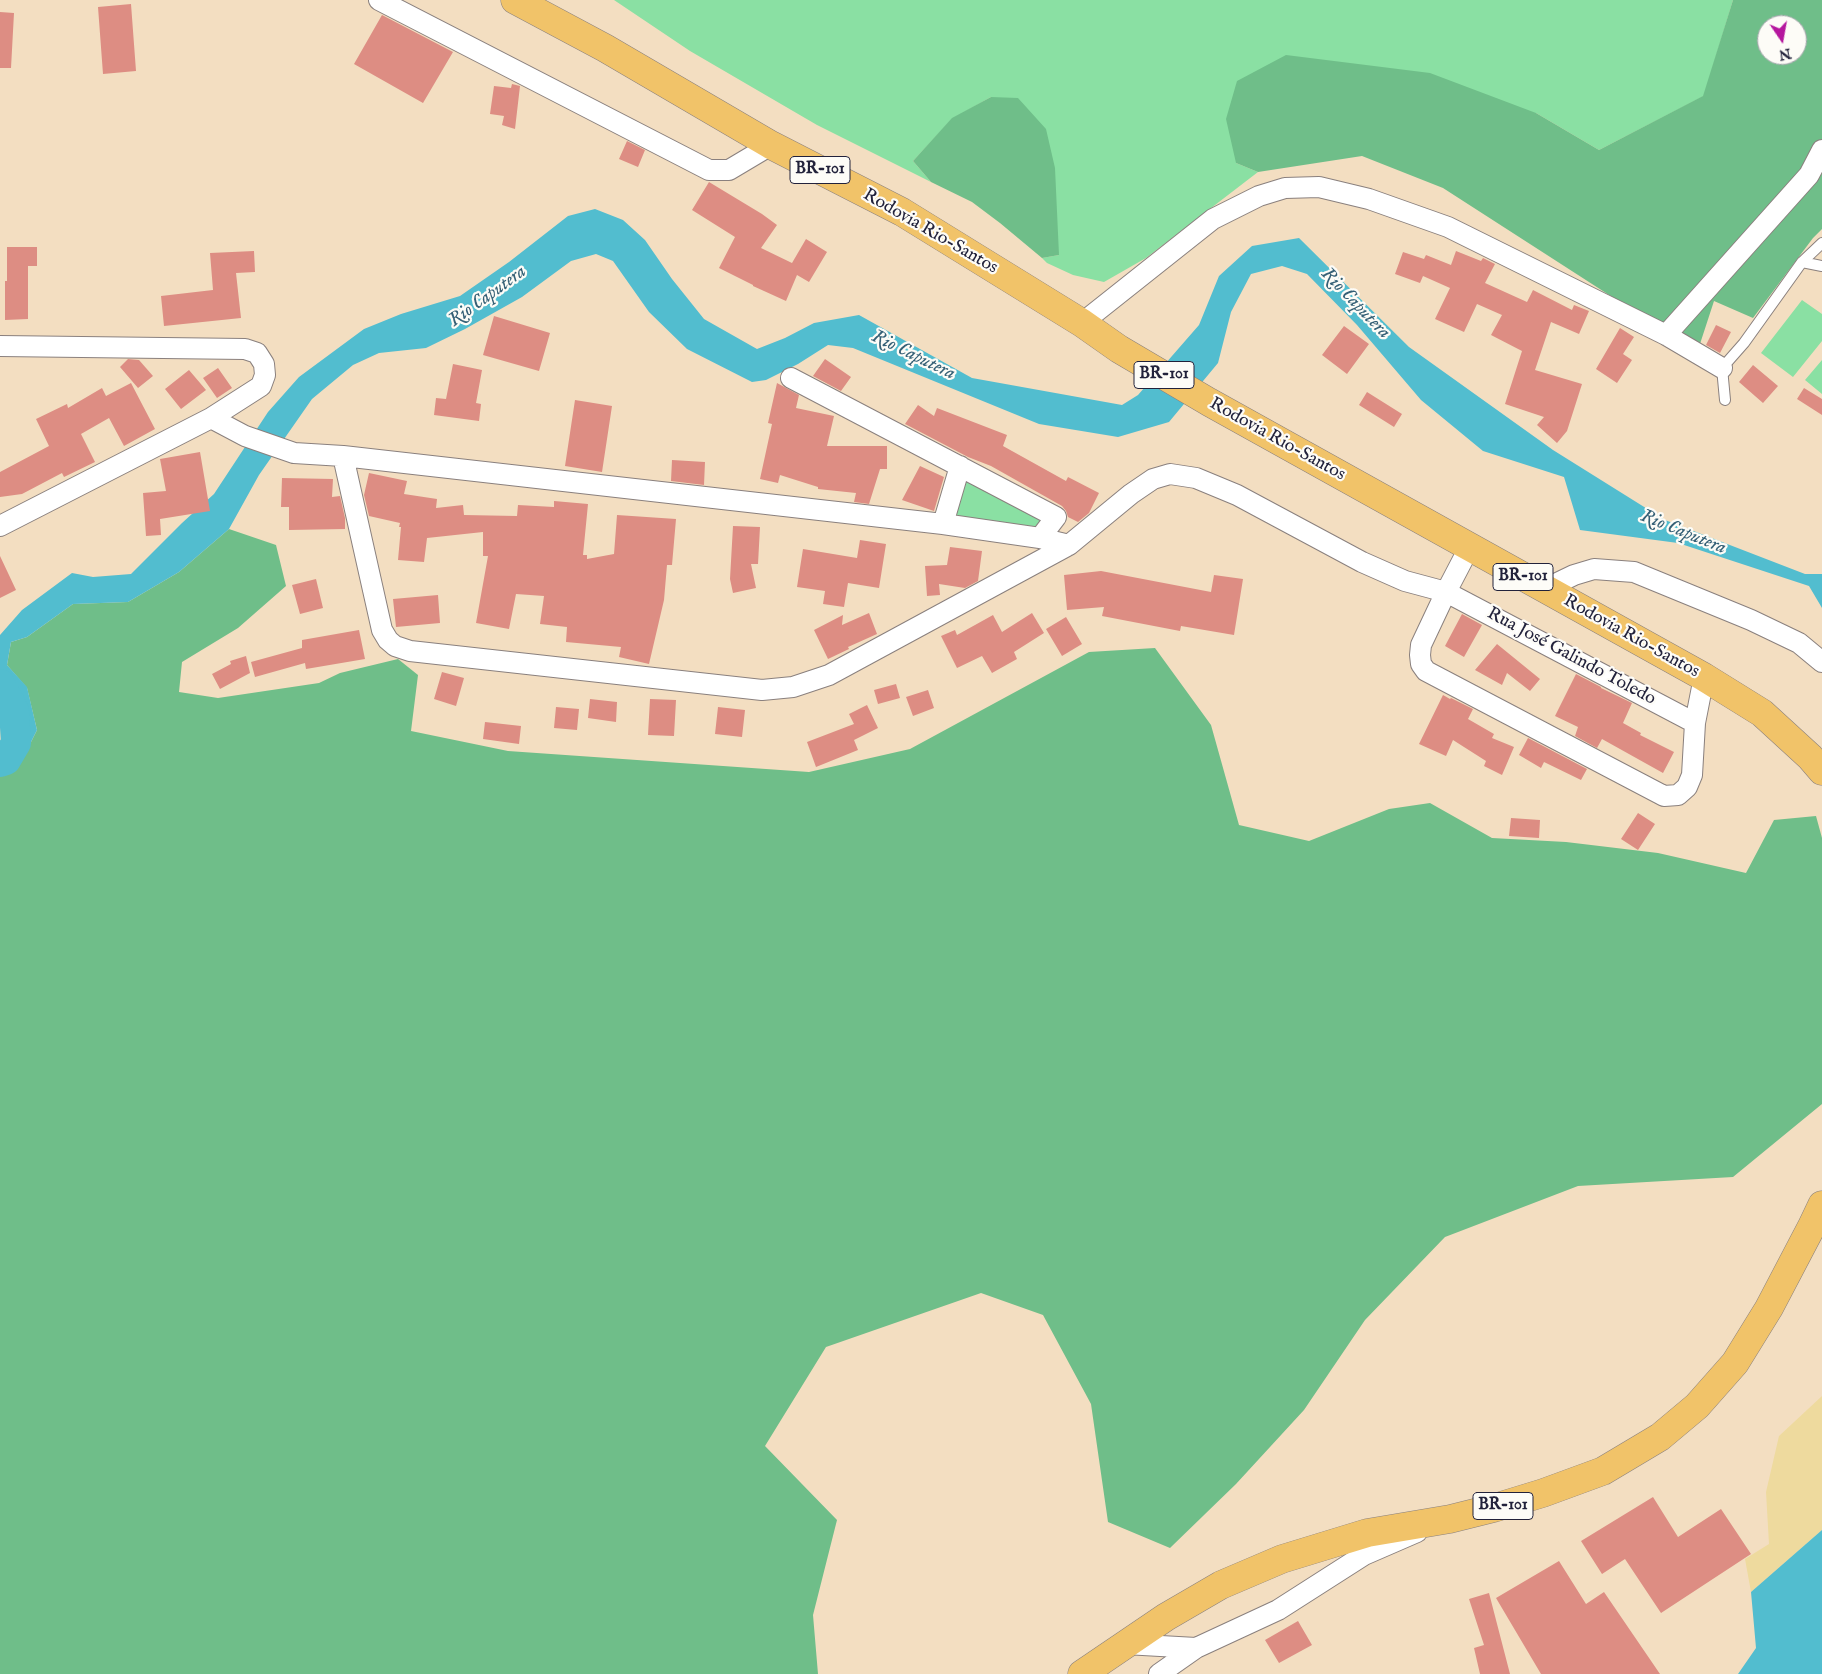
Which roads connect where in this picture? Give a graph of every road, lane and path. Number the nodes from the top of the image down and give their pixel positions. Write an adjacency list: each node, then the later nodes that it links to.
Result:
1 (379, 0): 3 (street)
2 (515, 0): 3 (highway, Rodovia Rio-Santos / BR-101)
3 (772, 145): 8 (highway, Rodovia Rio-Santos / BR-101)
4 (1822, 150): 9 (street)
5 (1822, 243): 6 (lane)
6 (1802, 262): 7 (lane); 11 (lane)
7 (1822, 266)
8 (1082, 323): 9 (street); 21 (highway, Rodovia Rio-Santos / BR-101)
9 (1666, 335): 11 (street)
10 (0, 346): 14 (street)
11 (1722, 368): 13 (lane)
12 (791, 378): 16 (street)
13 (1725, 400)
14 (211, 418): 15 (street); 18 (street)
15 (342, 456): 17 (street); 20 (street, Rua José Galindo Toledo)
16 (960, 466): 17 (street); 19 (street)
17 (943, 524): 19 (street)
18 (1, 526)
19 (1040, 538): 20 (street)
20 (1069, 545): 23 (street, Rua José Galindo Toledo)
21 (1470, 546): 22 (highway, Rodovia Rio-Santos / BR-101); 23 (street)
22 (1545, 589): 24 (street); 25 (highway, Rodovia Rio-Santos / BR-101)
23 (1446, 592): 26 (street, Rua José Galindo Toledo); 26 (street)
24 (1822, 662)
25 (1704, 677): 26 (street); 27 (highway, Rodovia Rio-Santos / BR-101)
26 (1695, 723)
27 (1822, 771)
28 (1822, 1205): 29 (highway, BR-101)
29 (1450, 1518): 30 (highway, BR-101); 31 (street)
30 (1125, 1644): 31 (street); 32 (highway, BR-101)
31 (1196, 1648): 33 (street)
32 (1082, 1674)
33 (1158, 1674)

